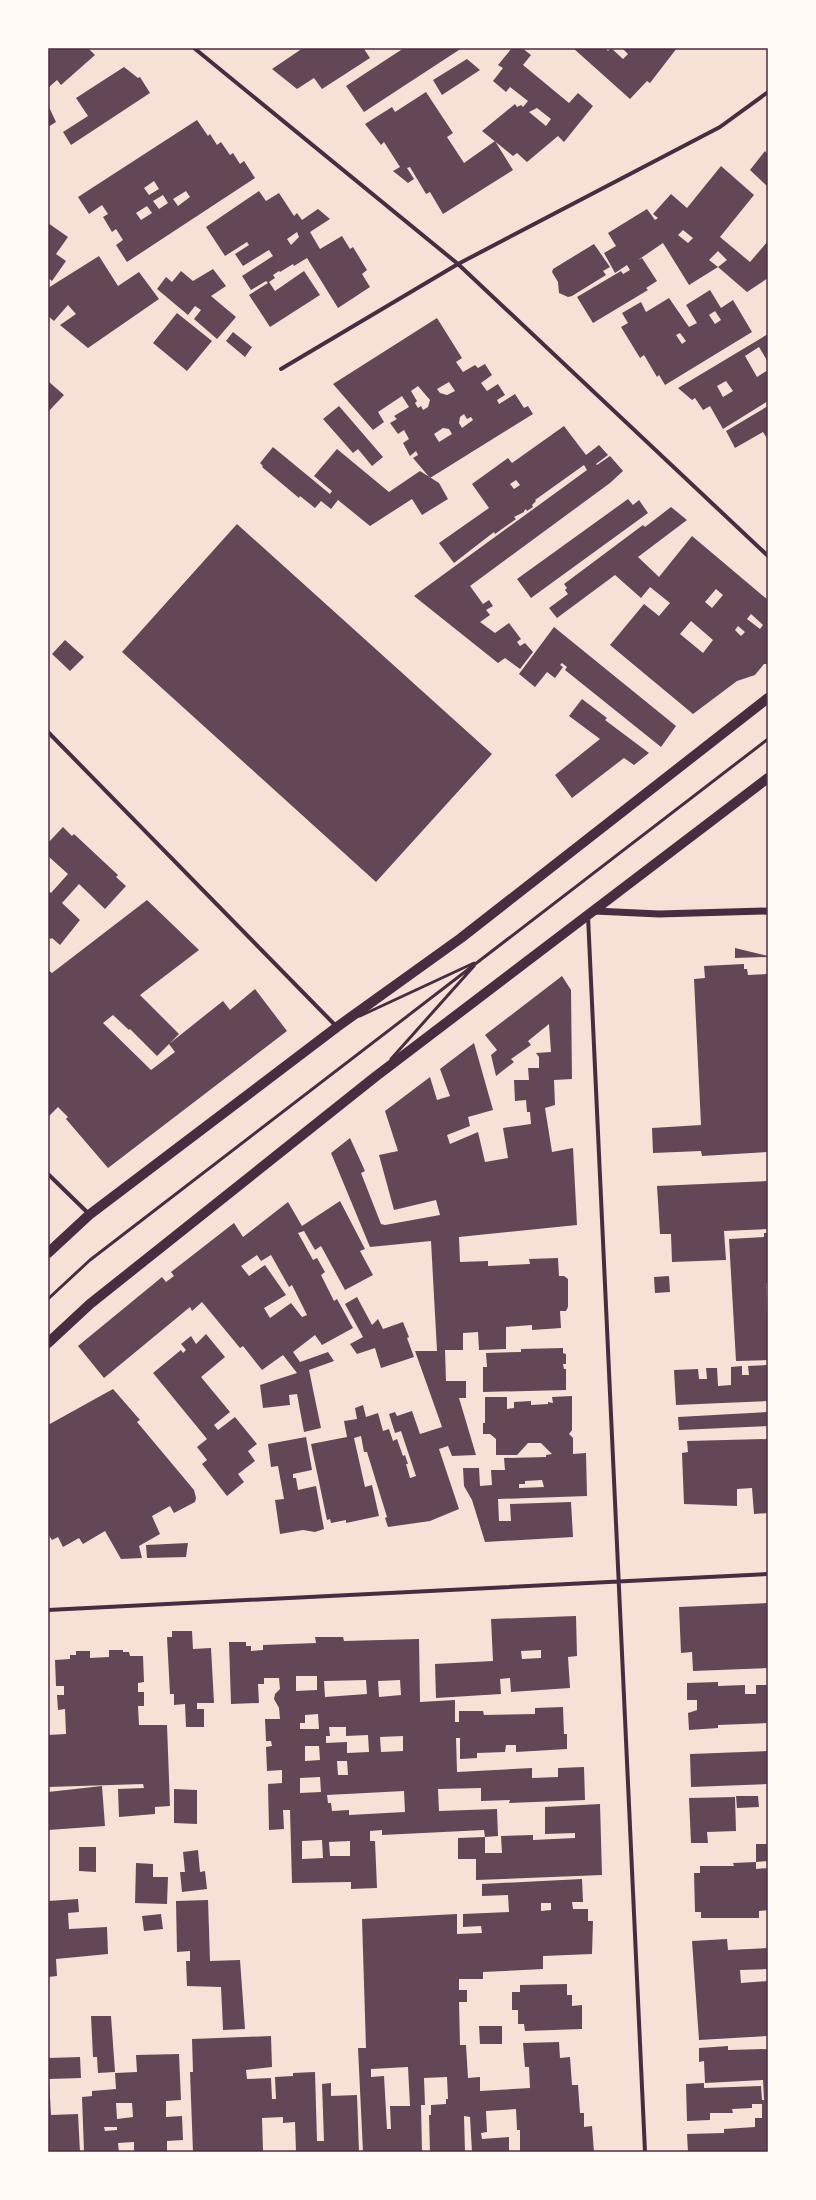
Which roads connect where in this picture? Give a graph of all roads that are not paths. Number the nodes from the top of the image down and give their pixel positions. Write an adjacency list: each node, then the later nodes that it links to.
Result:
1 (194, 48): 3 (street)
2 (768, 92): 3 (street)
3 (458, 264): 4 (street); 5 (street)
4 (281, 369)
5 (768, 556)
6 (768, 698): 13 (main road)
7 (48, 732): 13 (street)
8 (768, 739): 12 (lane)
9 (768, 778): 11 (main road)
10 (768, 911): 11 (street)
11 (591, 913): 14 (main road); 21 (street)
12 (479, 960): 13 (lane); 14 (lane); 18 (lane)
13 (337, 1027): 16 (main road)
14 (376, 1077): 19 (main road)
15 (48, 1174): 16 (street)
16 (89, 1215): 17 (main road)
17 (48, 1253)
18 (48, 1299)
19 (48, 1343)
20 (768, 1574): 21 (street)
21 (618, 1581): 22 (street); 23 (street)
22 (48, 1610)
23 (645, 2152)

